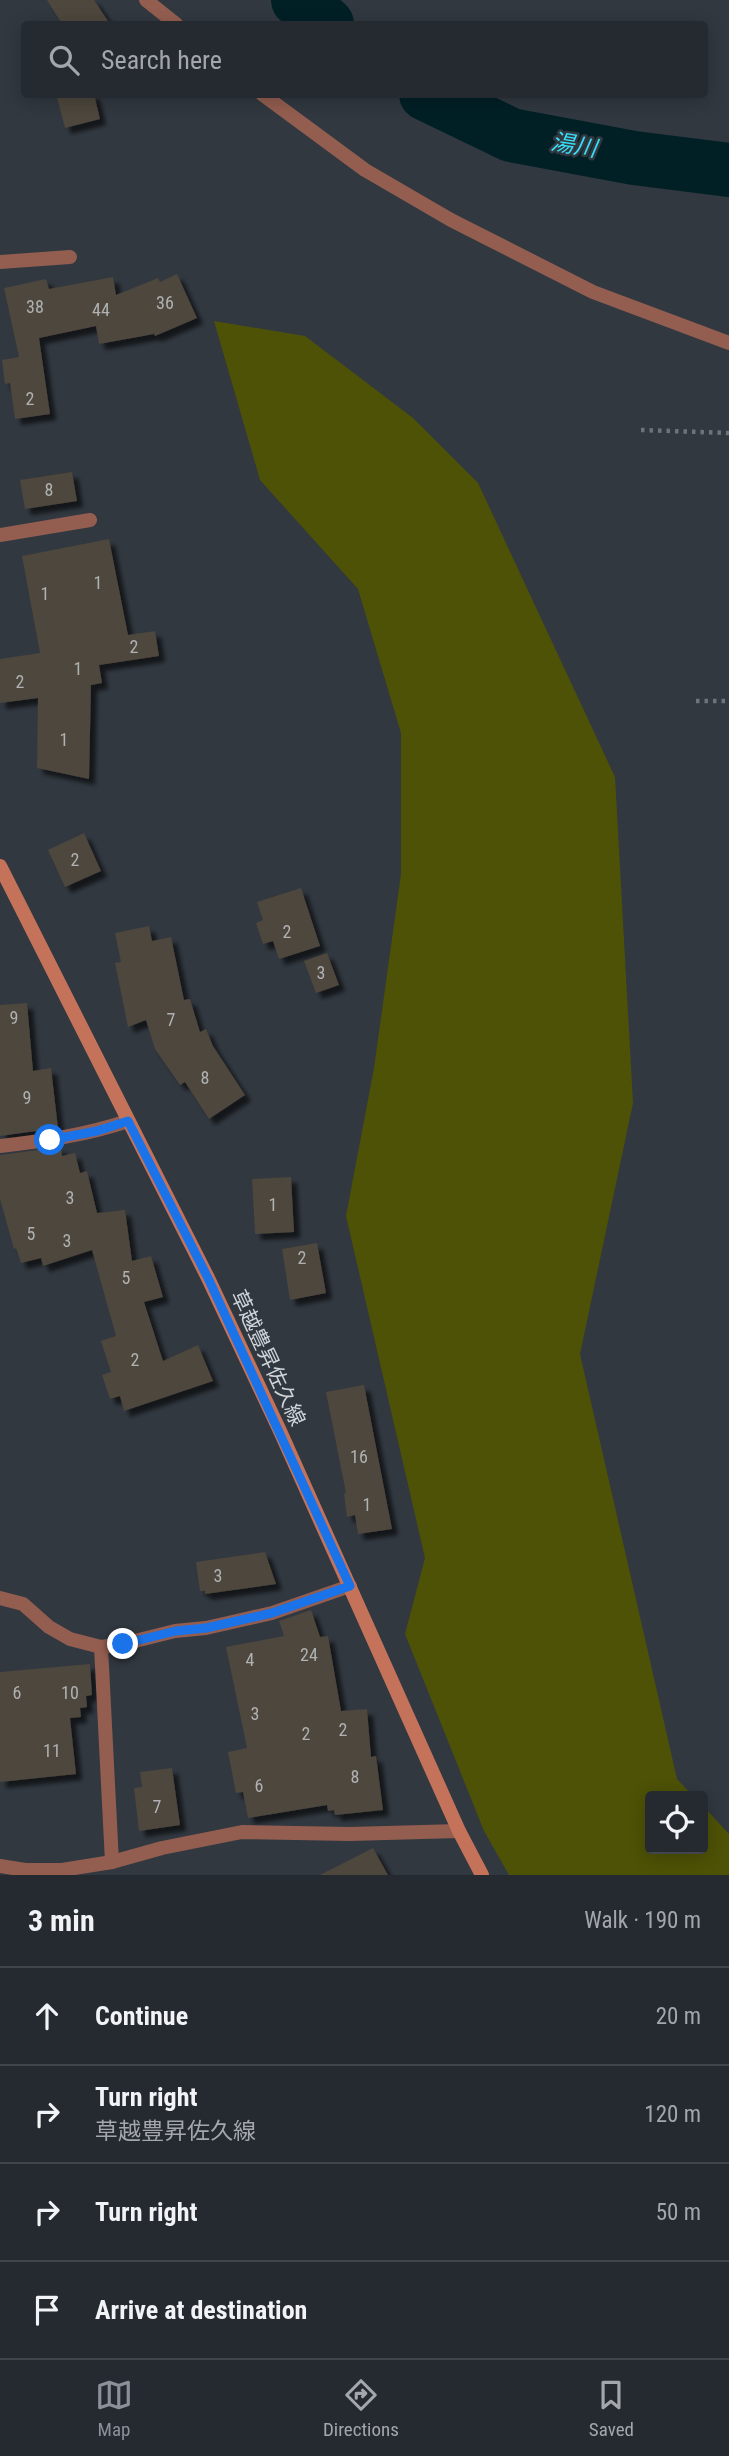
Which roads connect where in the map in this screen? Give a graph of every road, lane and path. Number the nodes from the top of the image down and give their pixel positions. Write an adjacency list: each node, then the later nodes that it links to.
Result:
1 (146, 0): 2 (street)
2 (172, 21)
3 (267, 98): 6 (street)
4 (70, 257): 5 (street)
5 (0, 262)
6 (729, 343)
7 (641, 430): 8 (path)
8 (729, 433)
9 (90, 520): 10 (street)
10 (0, 536)
11 (696, 701): 12 (path)
12 (729, 701)
13 (0, 866): 14 (main road, 草越豊昇佐久線)
14 (128, 1121): 15 (street); 16 (main road, 草越豊昇佐久線)
15 (0, 1146)
16 (350, 1586): 18 (street); 19 (main road, 草越豊昇佐久線)
17 (0, 1598): 18 (street)
18 (101, 1647): 20 (street)
19 (460, 1831): 20 (street); 23 (main road, 草越豊昇佐久線)
20 (111, 1862): 22 (street)
21 (0, 1866): 22 (street)
22 (25, 1872)
23 (482, 1875)

